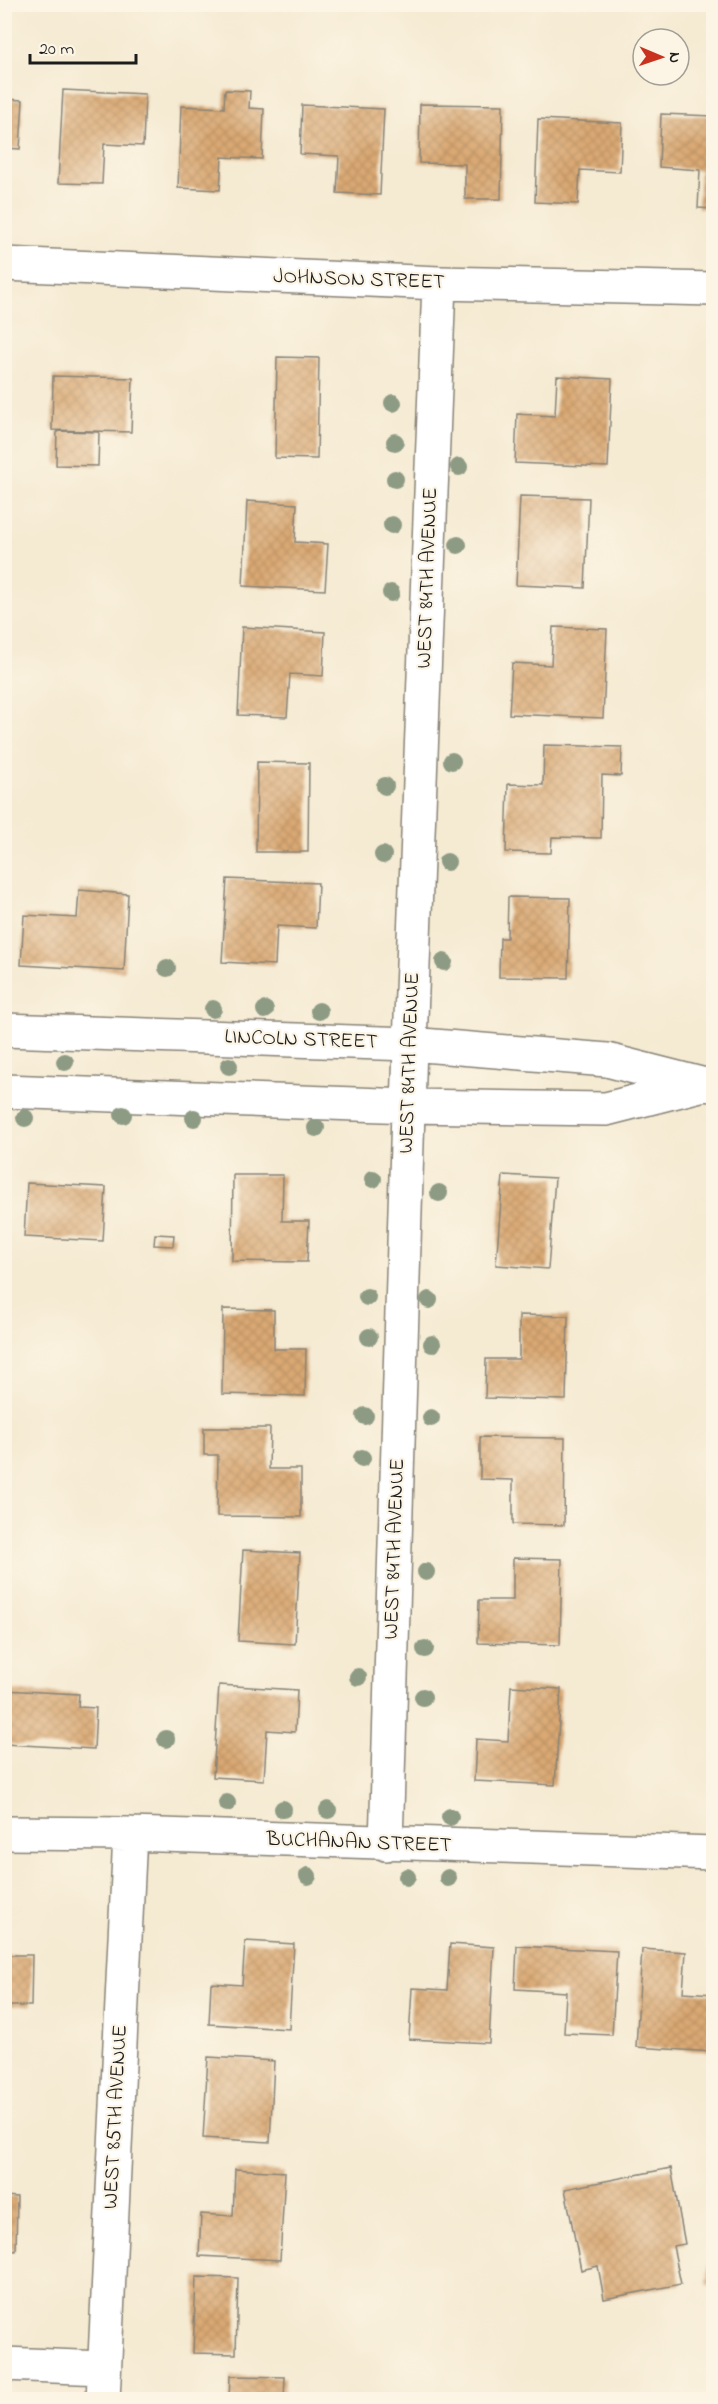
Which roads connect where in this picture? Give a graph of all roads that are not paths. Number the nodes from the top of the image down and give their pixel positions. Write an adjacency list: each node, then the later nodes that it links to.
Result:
1 (4, 264): 2 (street, JOHNSON STREET)
2 (440, 283): 3 (street, JOHNSON STREET); 5 (street, WEST 84TH AVENUE)
3 (714, 290)
4 (4, 1030): 5 (street, LINCOLN STREET)
5 (410, 1044): 6 (street, LINCOLN STREET); 8 (street, WEST 84TH AVENUE)
6 (707, 1085): 8 (street, LINCOLN STREET)
7 (4, 1091): 8 (street, LINCOLN STREET)
8 (410, 1106): 11 (street, WEST 84TH AVENUE)
9 (4, 1833): 10 (street, BUCHANAN STREET)
10 (130, 1834): 11 (street, BUCHANAN STREET); 14 (street, WEST 85TH AVENUE)
11 (386, 1844): 12 (street, BUCHANAN STREET)
12 (714, 1853)
13 (4, 2364): 14 (street)
14 (103, 2384)

